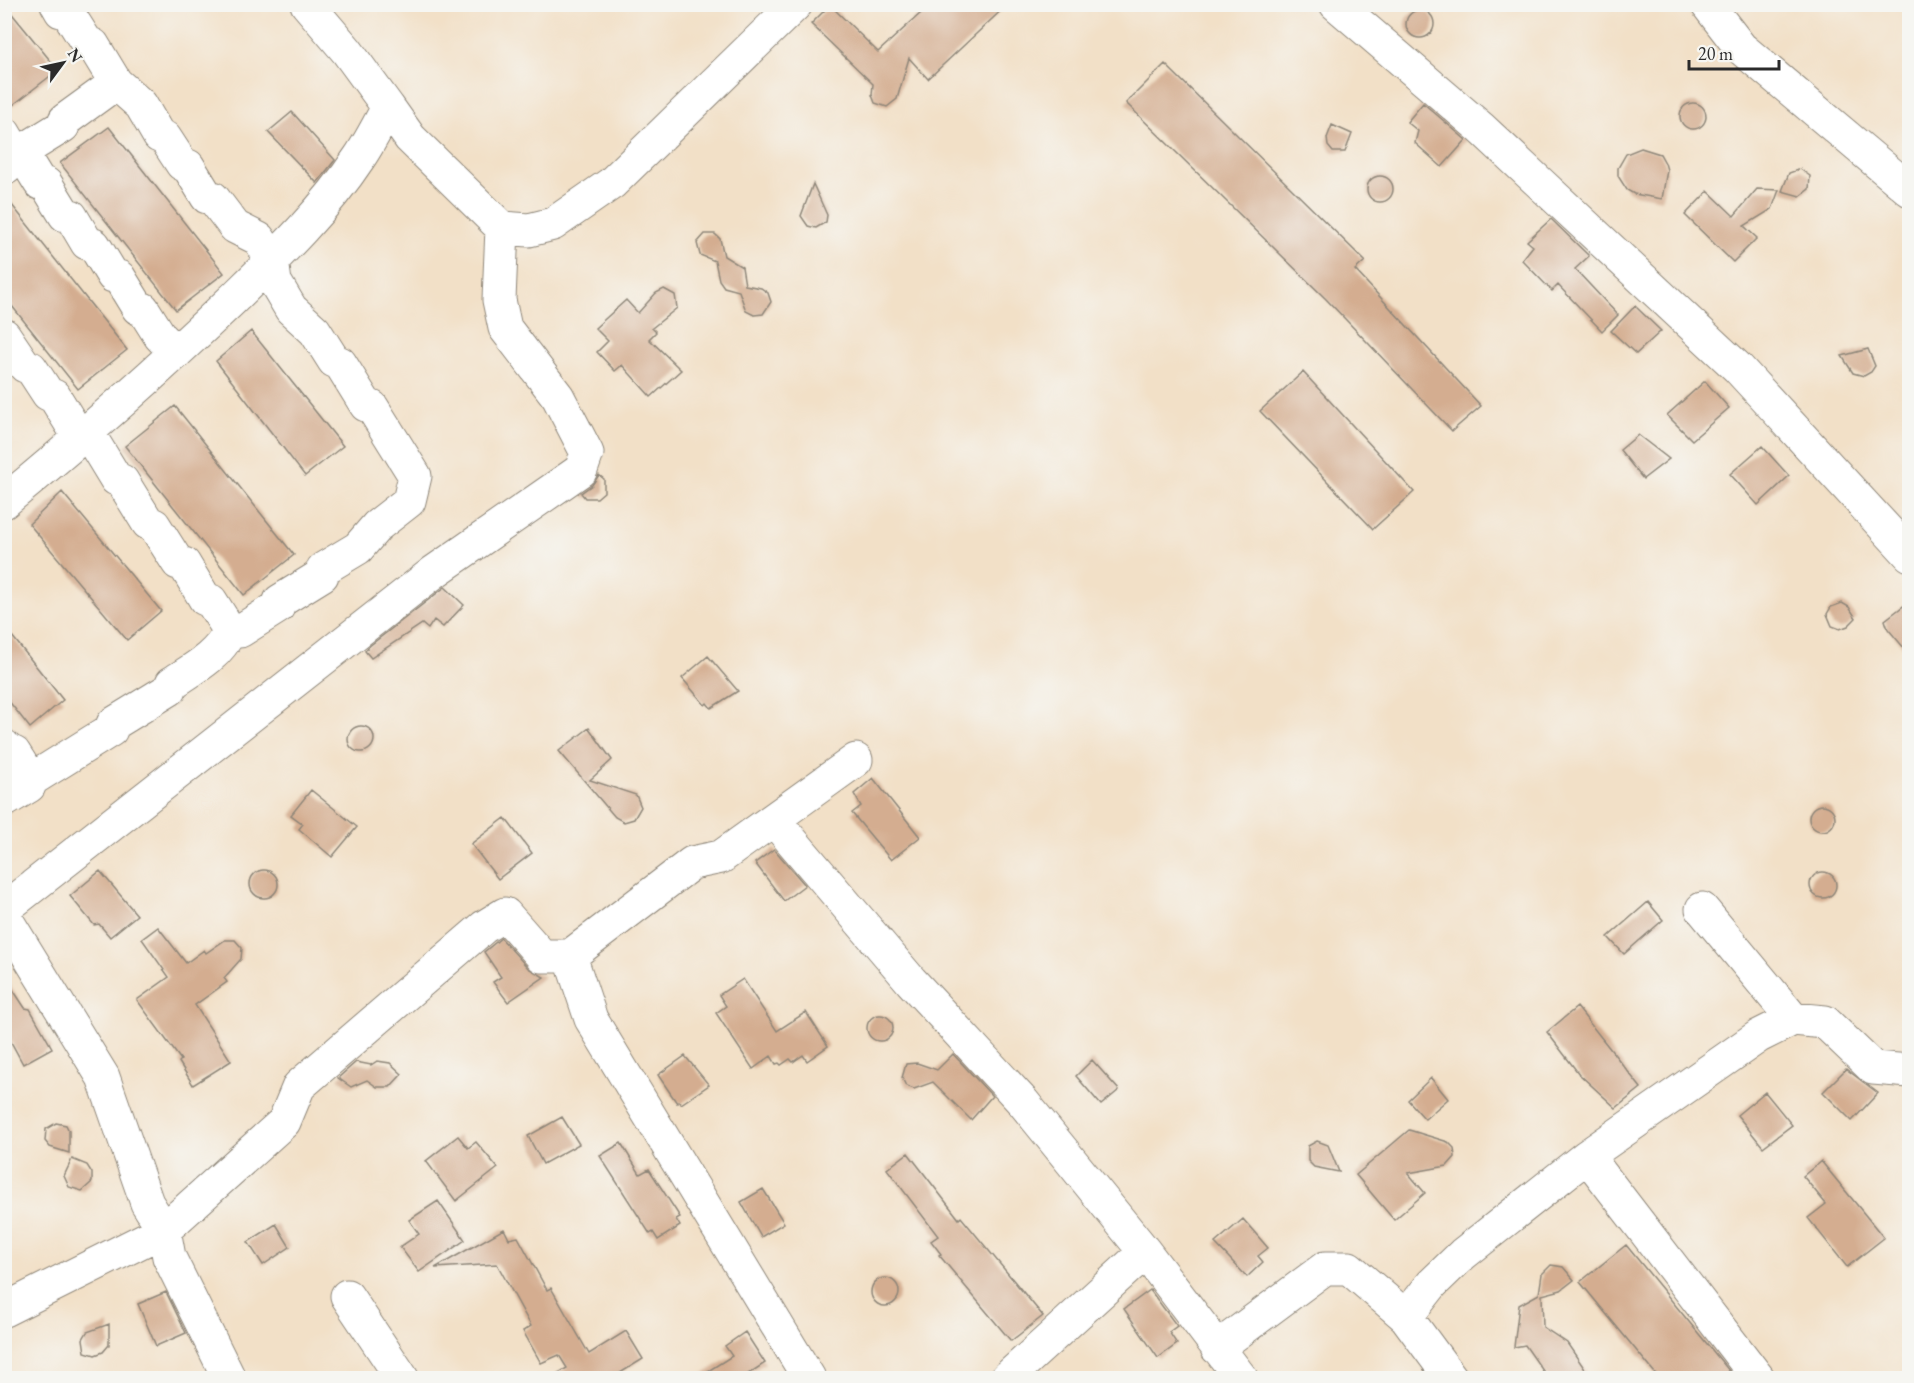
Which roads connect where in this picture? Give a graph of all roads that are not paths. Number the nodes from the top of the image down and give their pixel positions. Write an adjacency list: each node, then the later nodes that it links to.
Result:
1 (57, 4): 6 (street)
2 (308, 4): 7 (street)
3 (796, 4): 10 (street)
4 (1336, 4): 16 (street)
5 (1707, 4): 9 (street)
6 (116, 83): 8 (street); 11 (street)
7 (388, 107): 10 (street); 11 (street)
8 (10, 152): 13 (street)
9 (1910, 190)
10 (502, 228): 23 (street)
11 (272, 261): 13 (street); 17 (street)
12 (4, 335): 14 (street)
13 (176, 353): 14 (street)
14 (88, 433): 15 (street); 17 (street)
15 (4, 502)
16 (1910, 555)
17 (230, 631): 20 (street)
18 (4, 746): 20 (street)
19 (856, 760): 22 (street)
20 (31, 780): 21 (street)
21 (4, 801)
22 (774, 820): 26 (street); 31 (street)
23 (4, 909)
24 (1702, 909): 27 (street)
25 (4, 916): 30 (street)
26 (570, 956): 30 (street); 38 (street)
27 (1793, 1018): 28 (street); 29 (street)
28 (1910, 1071)
29 (1587, 1156): 34 (street); 42 (street)
30 (164, 1230): 33 (street); 36 (street)
31 (1145, 1252): 35 (street); 39 (street)
32 (347, 1296): 37 (street)
33 (4, 1310)
34 (1406, 1317): 35 (street); 41 (street)
35 (1217, 1348): 40 (street)
36 (229, 1378)
37 (402, 1378)
38 (809, 1378)
39 (1007, 1378)
40 (1241, 1378)
41 (1451, 1378)
42 (1758, 1378)

